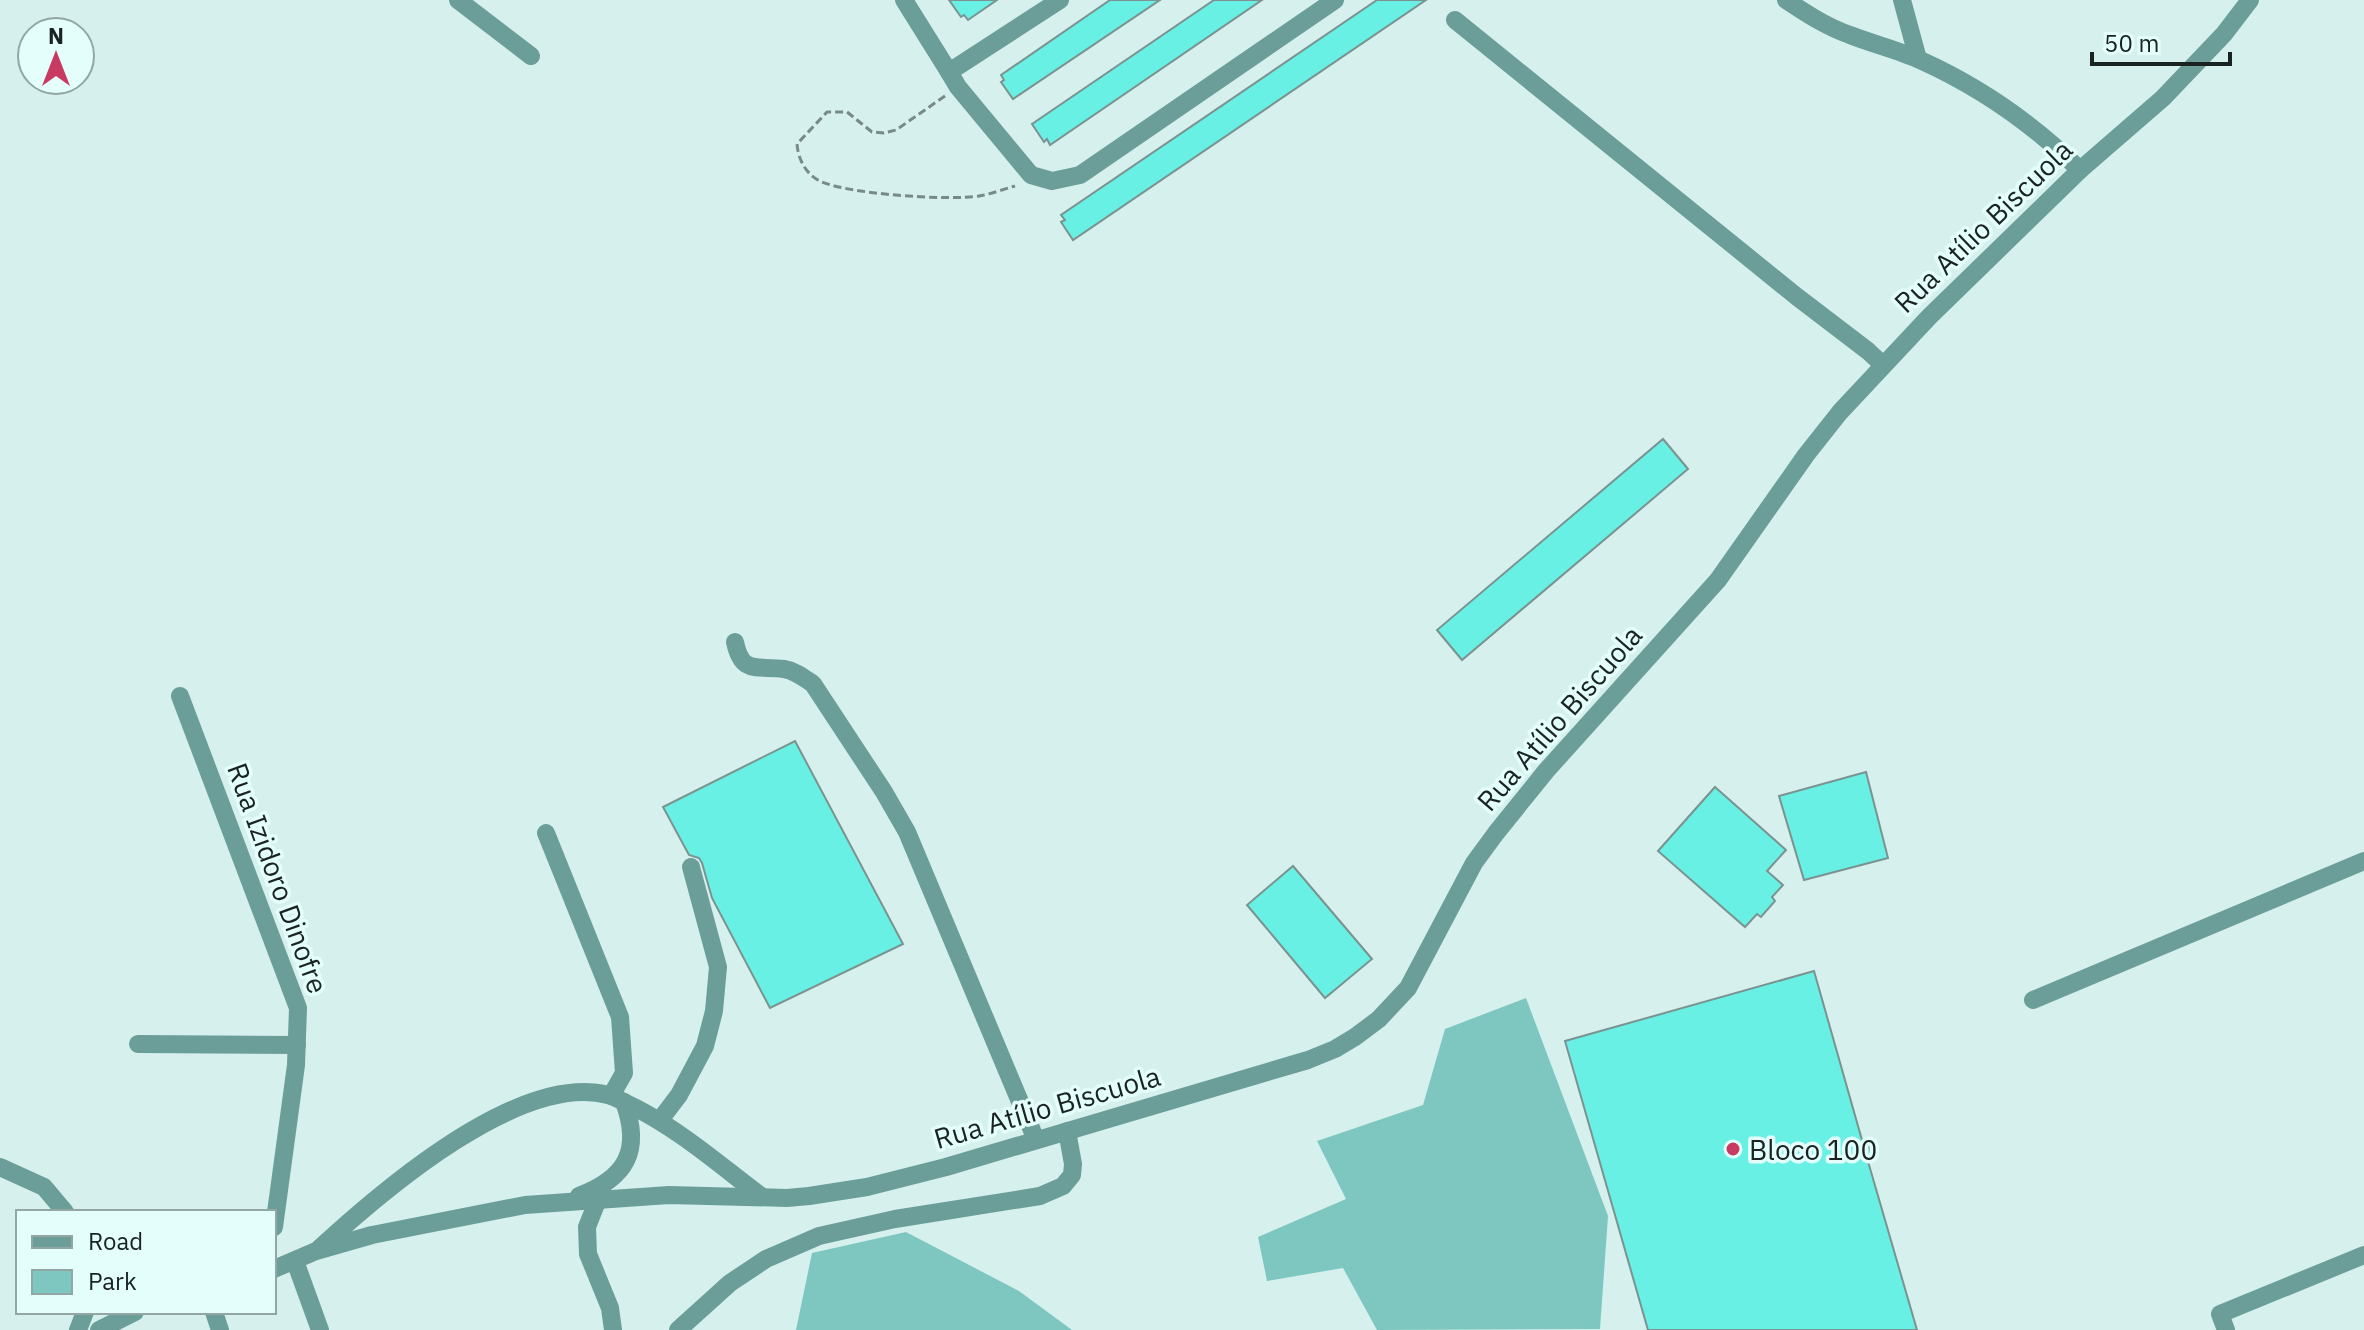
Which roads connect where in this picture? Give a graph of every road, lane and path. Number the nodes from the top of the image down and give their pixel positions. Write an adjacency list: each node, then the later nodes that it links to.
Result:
1 (458, 0): 9 (street)
2 (904, 0): 11 (street)
3 (1060, 0): 11 (street)
4 (1335, 0): 13 (street)
5 (1786, 0): 10 (street)
6 (1902, 0): 10 (street)
7 (2250, 0): 12 (street, Rua Atílio Biscuola)
8 (1455, 20): 14 (street)
9 (531, 56)
10 (1918, 59): 12 (street)
11 (953, 80): 13 (street); 13 (path)
12 (2080, 170): 14 (street, Rua Atílio Biscuola)
13 (1031, 175)
14 (1883, 365): 25 (street, Rua Atílio Biscuola)
15 (735, 642): 26 (street)
16 (180, 696): 22 (street, Rua Izidoro Dinofre)
17 (546, 833): 23 (street)
18 (2364, 861): 20 (street)
19 (691, 867): 24 (street)
20 (2033, 1000)
21 (138, 1044): 22 (street)
22 (297, 1045): 32 (street, Rua Izidoro Dinofre)
23 (617, 1099): 24 (street, Rua Atílio Biscuola); 30 (street); 33 (street, Rua Atílio Biscuola)
24 (660, 1120): 28 (street, Rua Atílio Biscuola)
25 (1067, 1131): 26 (street, Rua Atílio Biscuola); 41 (street)
26 (1036, 1140): 28 (street, Rua Atílio Biscuola)
27 (0, 1167): 31 (street)
28 (761, 1196): 29 (street, Rua Atílio Biscuola)
29 (598, 1199): 30 (street, Rua Atílio Biscuola); 40 (street)
30 (565, 1201): 33 (street, Rua Atílio Biscuola)
31 (63, 1210)
32 (276, 1211)
33 (316, 1251): 35 (street, Rua Atílio Biscuola)
34 (2364, 1255): 42 (street)
35 (295, 1261): 36 (street, Rua Atílio Biscuola); 39 (street)
36 (276, 1268)
37 (131, 1314): 38 (street)
38 (99, 1330)
39 (320, 1330)
40 (613, 1330)
41 (678, 1330)
42 (2226, 1330)

